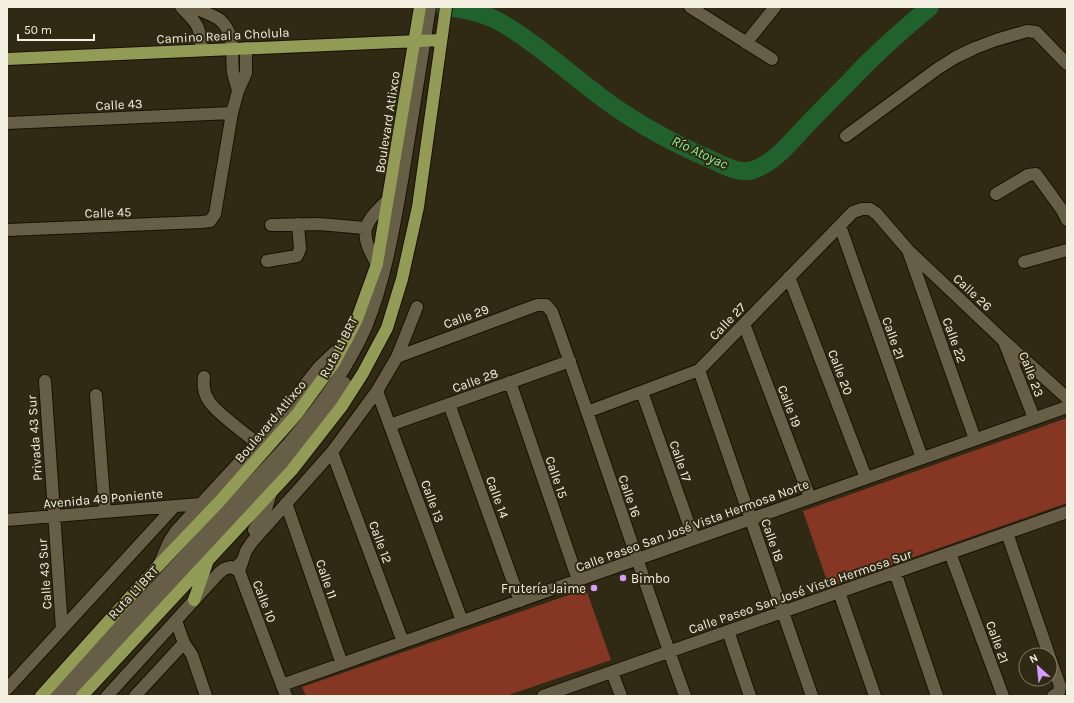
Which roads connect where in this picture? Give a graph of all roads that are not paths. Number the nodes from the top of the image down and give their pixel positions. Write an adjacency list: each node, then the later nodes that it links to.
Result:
1 (181, 7): 14 (street)
2 (193, 7): 13 (street)
3 (420, 7): 9 (main road, Boulevard Atlixco)
4 (430, 7): 9 (street)
5 (436, 7): 9 (street)
6 (446, 7): 9 (main road, Boulevard Atlixco)
7 (690, 7): 11 (street)
8 (775, 7): 11 (street)
9 (430, 24): 10 (main road, Boulevard Atlixco); 10 (main road, Boulevard Atlixco)
10 (428, 40): 12 (main road, Camino Real a Cholula); 24 (main road, Boulevard Atlixco); 63 (main road, Boulevard Atlixco); 101 (street, Ruta L1 BRT); 102 (street, Ruta L1 BRT)
11 (746, 42): 16 (street)
12 (246, 48): 13 (main road, Camino Real a Cholula); 18 (street)
13 (233, 49): 14 (main road, Camino Real a Cholula); 18 (street)
14 (202, 50): 15 (main road, Camino Real a Cholula)
15 (7, 59)
16 (772, 59)
17 (1067, 64): 21 (street)
18 (238, 91): 19 (street)
19 (232, 113): 20 (street, Calle 43); 31 (street, Calle 45)
20 (7, 123)
21 (846, 136)
22 (996, 194): 26 (street)
23 (1067, 197): 26 (street)
24 (388, 200): 30 (street); 36 (main road, Boulevard Atlixco)
25 (862, 209): 29 (street, Calle 27); 32 (street, Calle 26)
26 (1064, 215)
27 (298, 224): 28 (street); 30 (street); 34 (street)
28 (271, 225)
29 (840, 226): 37 (street, Calle 27); 61 (street, Calle 21)
30 (365, 228): 36 (street)
31 (7, 230)
32 (908, 250): 41 (street, Calle 26); 58 (street, Calle 22)
33 (1067, 250): 35 (street)
34 (267, 261)
35 (1024, 262)
36 (377, 264): 42 (main road, Boulevard Atlixco)
37 (789, 277): 40 (street, Calle 27); 62 (street, Calle 20)
38 (546, 305): 43 (street, Calle 29); 44 (street, Calle 16)
39 (417, 307): 43 (street)
40 (744, 324): 45 (street, Calle 27); 64 (street, Calle 19)
41 (1004, 340): 52 (street, Calle 26); 56 (street, Calle 23)
42 (346, 341): 59 (street); 78 (main road, Boulevard Atlixco)
43 (397, 357): 49 (street)
44 (570, 361): 48 (street, Calle 28); 55 (street, Calle 16)
45 (699, 370): 50 (street, Calle 27); 71 (street, Calle 18)
46 (204, 377): 59 (street)
47 (44, 381): 69 (street, Privada 43 Sur)
48 (510, 382): 53 (street, Calle 28); 81 (street, Calle 15)
49 (377, 391): 57 (street, Calle 13); 60 (street)
50 (642, 392): 55 (street, Calle 27); 74 (street, Calle 17)
51 (96, 395): 68 (street)
52 (1067, 398)
53 (449, 404): 57 (street, Calle 28); 84 (street, Calle 14)
54 (1067, 407): 56 (street, Calle Paseo San José Vista Hermosa Norte)
55 (587, 412): 77 (street, Calle 16)
56 (1034, 418): 58 (street, Calle Paseo San José Vista Hermosa Norte)
57 (390, 425): 87 (street, Calle 13)
58 (975, 439): 61 (street, Calle Paseo San José Vista Hermosa Norte)
59 (257, 443): 66 (street)
60 (332, 452): 65 (street); 90 (street, Calle 12)
61 (922, 458): 62 (street, Calle Paseo San José Vista Hermosa Norte)
62 (866, 478): 64 (street, Calle Paseo San José Vista Hermosa Norte)
63 (271, 492): 76 (main road, Boulevard Atlixco); 79 (street)
64 (810, 498): 71 (street, Calle Paseo San José Vista Hermosa Norte)
65 (286, 503): 79 (street); 94 (street, Calle 11)
66 (200, 504): 67 (street, Avenida 49 Poniente); 78 (street)
67 (174, 507): 68 (street, Avenida 49 Poniente); 88 (street)
68 (105, 512): 69 (street, Avenida 49 Poniente)
69 (54, 516): 72 (street, Avenida 49 Poniente); 88 (street, Calle 43 Sur)
70 (1066, 516): 73 (street, Calle Paseo San José Vista Hermosa Sur)
71 (751, 519): 74 (street, Calle Paseo San José Vista Hermosa Norte); 85 (street, Calle 18)
72 (7, 520)
73 (1007, 533): 75 (street, Calle Paseo San José Vista Hermosa Sur); 92 (street)
74 (694, 539): 77 (street, Calle Paseo San José Vista Hermosa Norte)
75 (950, 553): 80 (street, Calle Paseo San José Vista Hermosa Sur); 113 (street, Calle 21)
76 (208, 559): 83 (main road); 103 (main road, Boulevard Atlixco)
77 (637, 559): 81 (street, Calle Paseo San José Vista Hermosa Norte); 93 (street, Calle 16)
78 (158, 566): 100 (main road, Boulevard Atlixco)
79 (239, 571): 83 (street, Calle 10); 98 (street, Calle 10)
80 (895, 572): 82 (street, Calle Paseo San José Vista Hermosa Sur); 112 (street)
81 (578, 580): 84 (street, Calle Paseo San José Vista Hermosa Norte)
82 (839, 592): 85 (street, Calle Paseo San José Vista Hermosa Sur); 111 (street)
83 (194, 600): 86 (street)
84 (520, 601): 87 (street, Calle Paseo San José Vista Hermosa Norte)
85 (783, 612): 89 (street, Calle Paseo San José Vista Hermosa Sur); 110 (street, Calle 18)
86 (176, 620): 91 (street); 104 (street)
87 (462, 621): 90 (street, Calle Paseo San José Vista Hermosa Norte)
88 (62, 629): 97 (street)
89 (728, 631): 93 (street, Calle Paseo San José Vista Hermosa Sur); 109 (street)
90 (403, 642): 94 (street, Calle Paseo San José Vista Hermosa Norte)
91 (184, 643): 105 (street); 106 (street)
92 (1046, 647)
93 (669, 652): 95 (street, Calle Paseo San José Vista Hermosa Sur); 108 (street, Calle 16)
94 (342, 664): 98 (street, Calle Paseo San José Vista Hermosa Norte)
95 (612, 672): 99 (street, Calle Paseo San José Vista Hermosa Sur); 107 (street)
96 (1058, 680): 114 (street)
97 (7, 689)
98 (284, 691)
99 (550, 695)
100 (41, 696)
101 (55, 696)
102 (69, 696)
103 (82, 696)
104 (107, 696)
105 (134, 696)
106 (206, 696)
107 (621, 696)
108 (685, 696)
109 (750, 696)
110 (812, 696)
111 (875, 696)
112 (937, 696)
113 (1003, 696)
114 (1053, 696)

